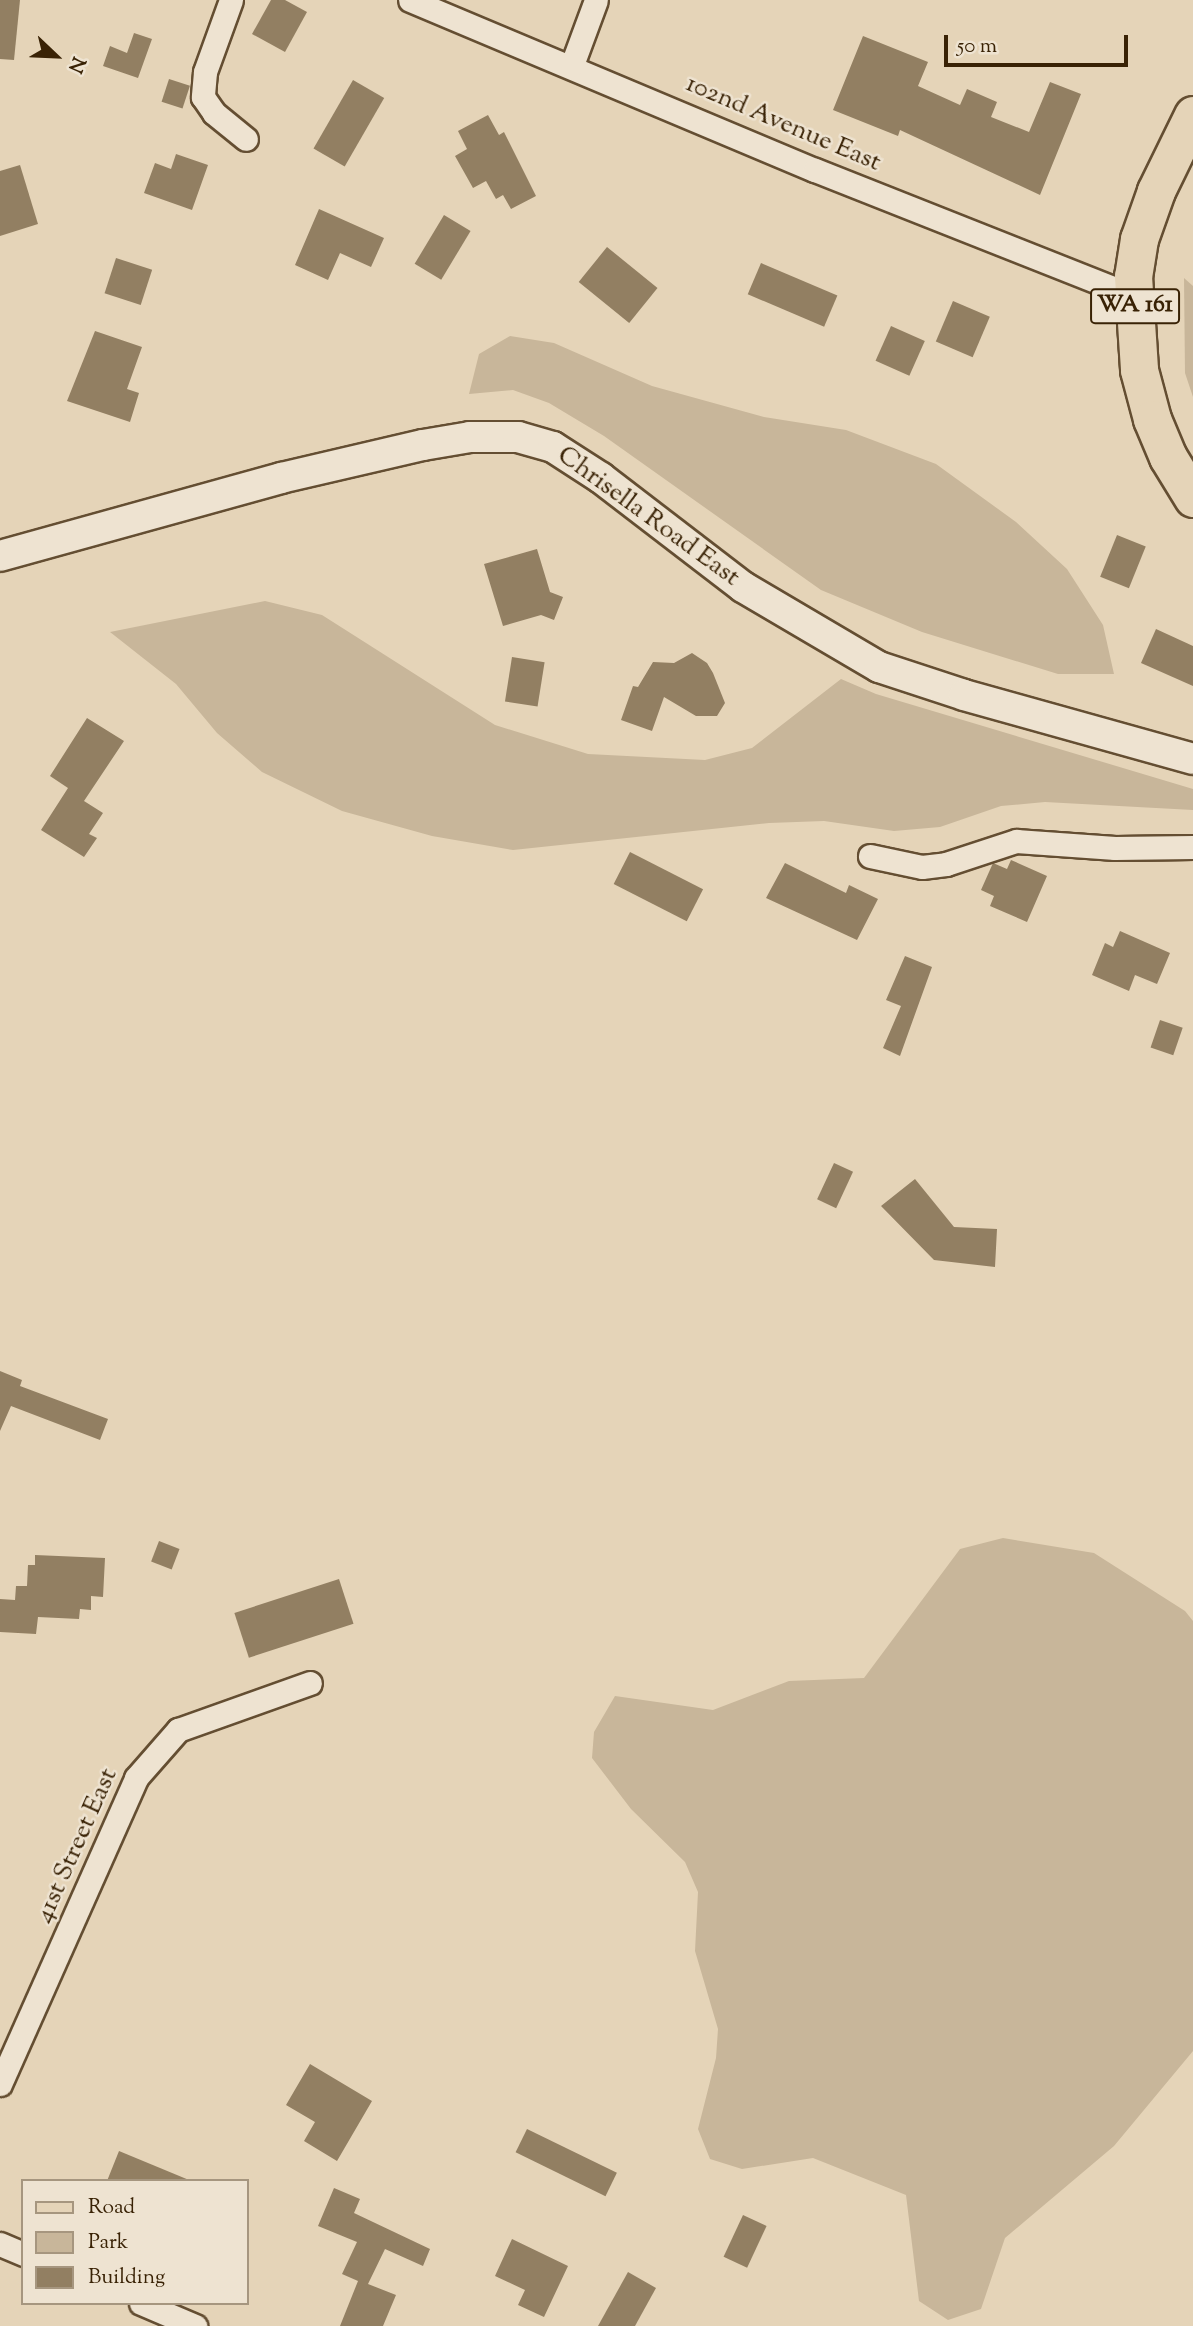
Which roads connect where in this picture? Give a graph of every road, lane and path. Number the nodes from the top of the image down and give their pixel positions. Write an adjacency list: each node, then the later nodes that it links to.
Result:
1 (231, 0): 6 (street)
2 (410, 0): 4 (street, 102nd Avenue East)
3 (596, 0): 4 (street)
4 (572, 65): 7 (street, 102nd Avenue East)
5 (1193, 115): 7 (main road, WA 161)
6 (246, 139)
7 (1135, 297): 8 (main road, WA 161)
8 (1193, 498)
9 (0, 556): 10 (street, Chrisella Road East)
10 (1193, 759)
11 (1193, 847): 12 (street)
12 (870, 856)
13 (310, 1683): 14 (street, 41st Street East)
14 (0, 2084)
15 (0, 2244): 16 (street)
16 (21, 2253)
17 (146, 2305): 18 (street)
18 (195, 2326)

